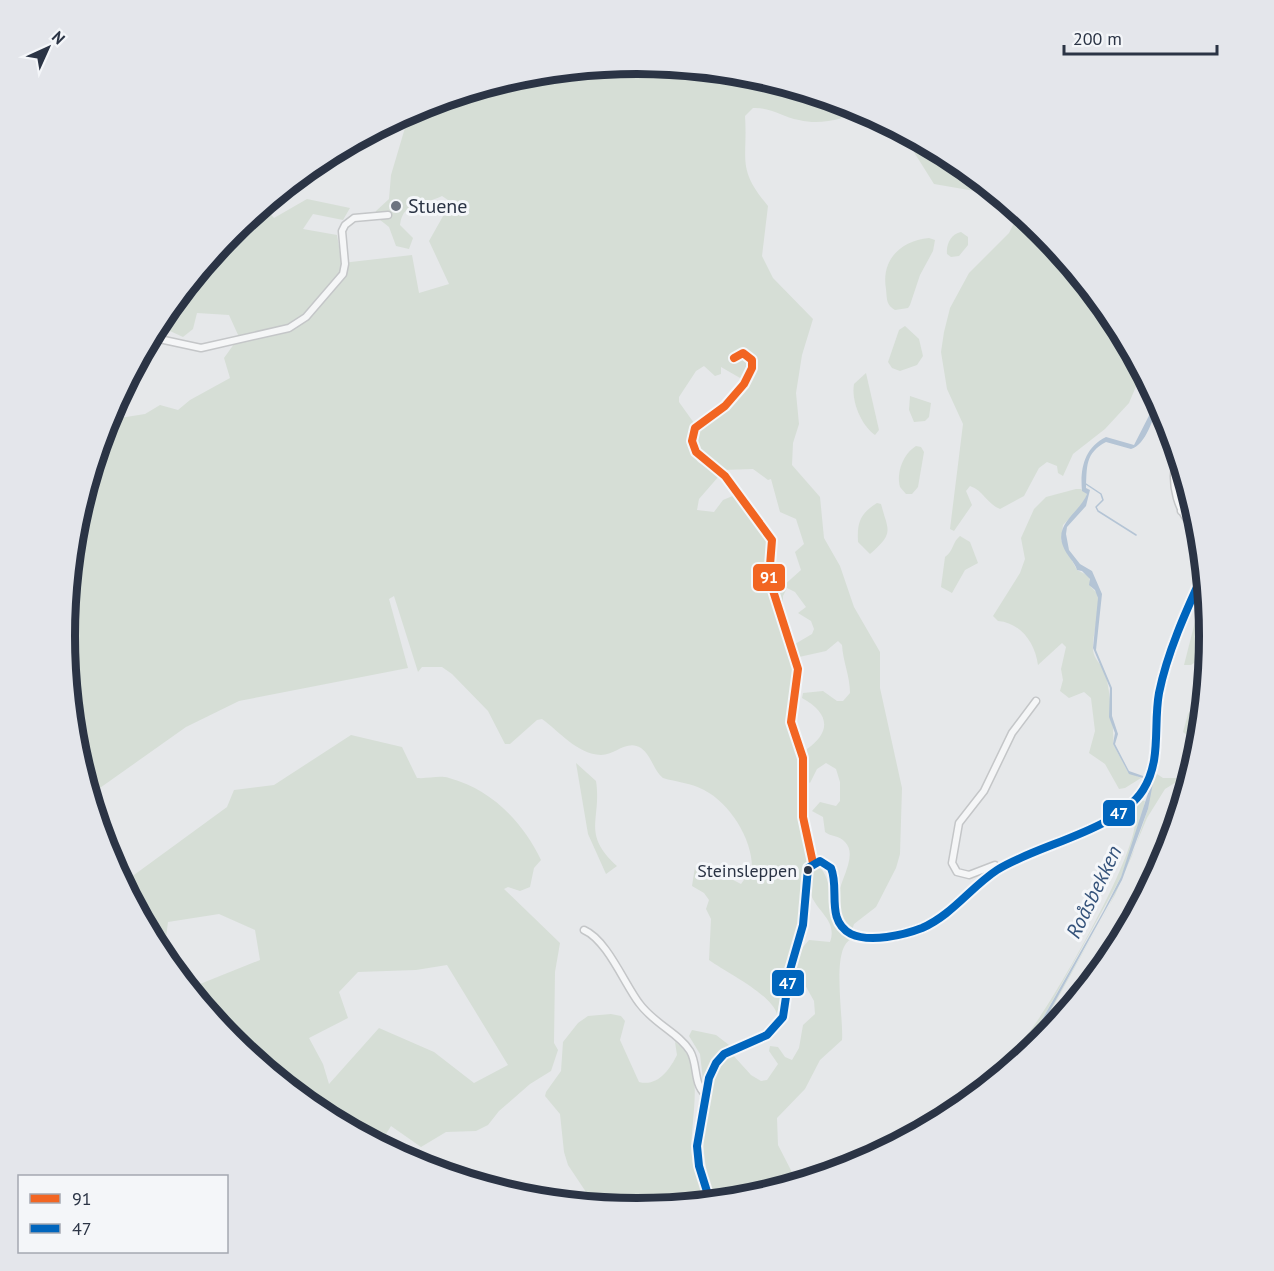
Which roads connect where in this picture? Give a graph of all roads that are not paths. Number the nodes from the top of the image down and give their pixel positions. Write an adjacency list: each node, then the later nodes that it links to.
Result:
1 (388, 215): 2 (street)
2 (160, 339)
3 (734, 357): 10 (street)
4 (1175, 476): 6 (street)
5 (1184, 510): 6 (street)
6 (1181, 511): 7 (street)
7 (1186, 517)
8 (1197, 589): 11 (main road)
9 (1036, 701): 11 (street)
10 (813, 863): 11 (main road); 13 (main road)
11 (998, 869)
12 (584, 930): 13 (street)
13 (705, 1094): 14 (main road)
14 (708, 1193)

